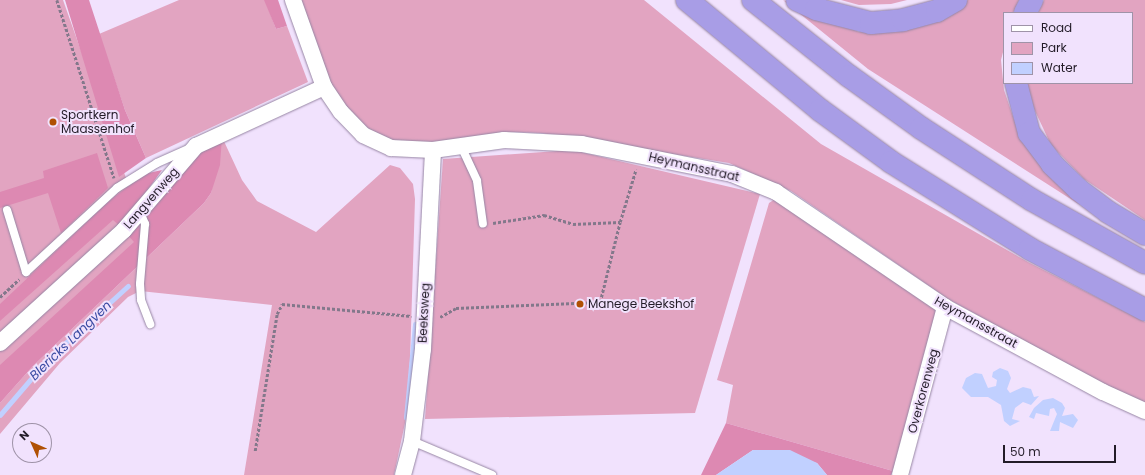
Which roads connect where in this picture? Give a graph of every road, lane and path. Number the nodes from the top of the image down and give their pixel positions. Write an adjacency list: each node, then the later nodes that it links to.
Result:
1 (57, 0): 15 (path)
2 (294, 0): 10 (street, Heymansstraat)
3 (687, 0): 25 (highway)
4 (753, 0): 21 (highway)
5 (797, 0): 6 (highway)
6 (956, 0)
7 (1032, 0): 8 (highway)
8 (1026, 12)
9 (1016, 84): 20 (highway)
10 (324, 87): 11 (street, Langvenweg); 13 (street, Heymansstraat)
11 (196, 146): 15 (lane); 17 (street, Langvenweg)
12 (461, 146): 13 (street, Heymansstraat); 14 (street, Heymansstraat); 19 (lane)
13 (432, 150): 26 (street, Beeksweg)
14 (640, 155): 18 (path); 24 (street, Heymansstraat)
15 (117, 188): 22 (lane)
16 (7, 210): 22 (lane)
17 (140, 212): 27 (lane); 28 (street, Langvenweg)
18 (620, 222): 19 (path); 26 (path)
19 (483, 224)
20 (1145, 234)
21 (1145, 262)
22 (26, 272): 23 (path)
23 (0, 297)
24 (945, 306): 29 (street, Heymansstraat); 34 (street, Overkorenweg)
25 (1145, 310)
26 (424, 317): 30 (street, Beeksweg); 31 (path)
27 (150, 324)
28 (0, 343)
29 (1145, 411)
30 (412, 441): 32 (street, Beeksweg); 33 (lane)
31 (255, 451)
32 (403, 475)
33 (492, 475)
34 (900, 475)

